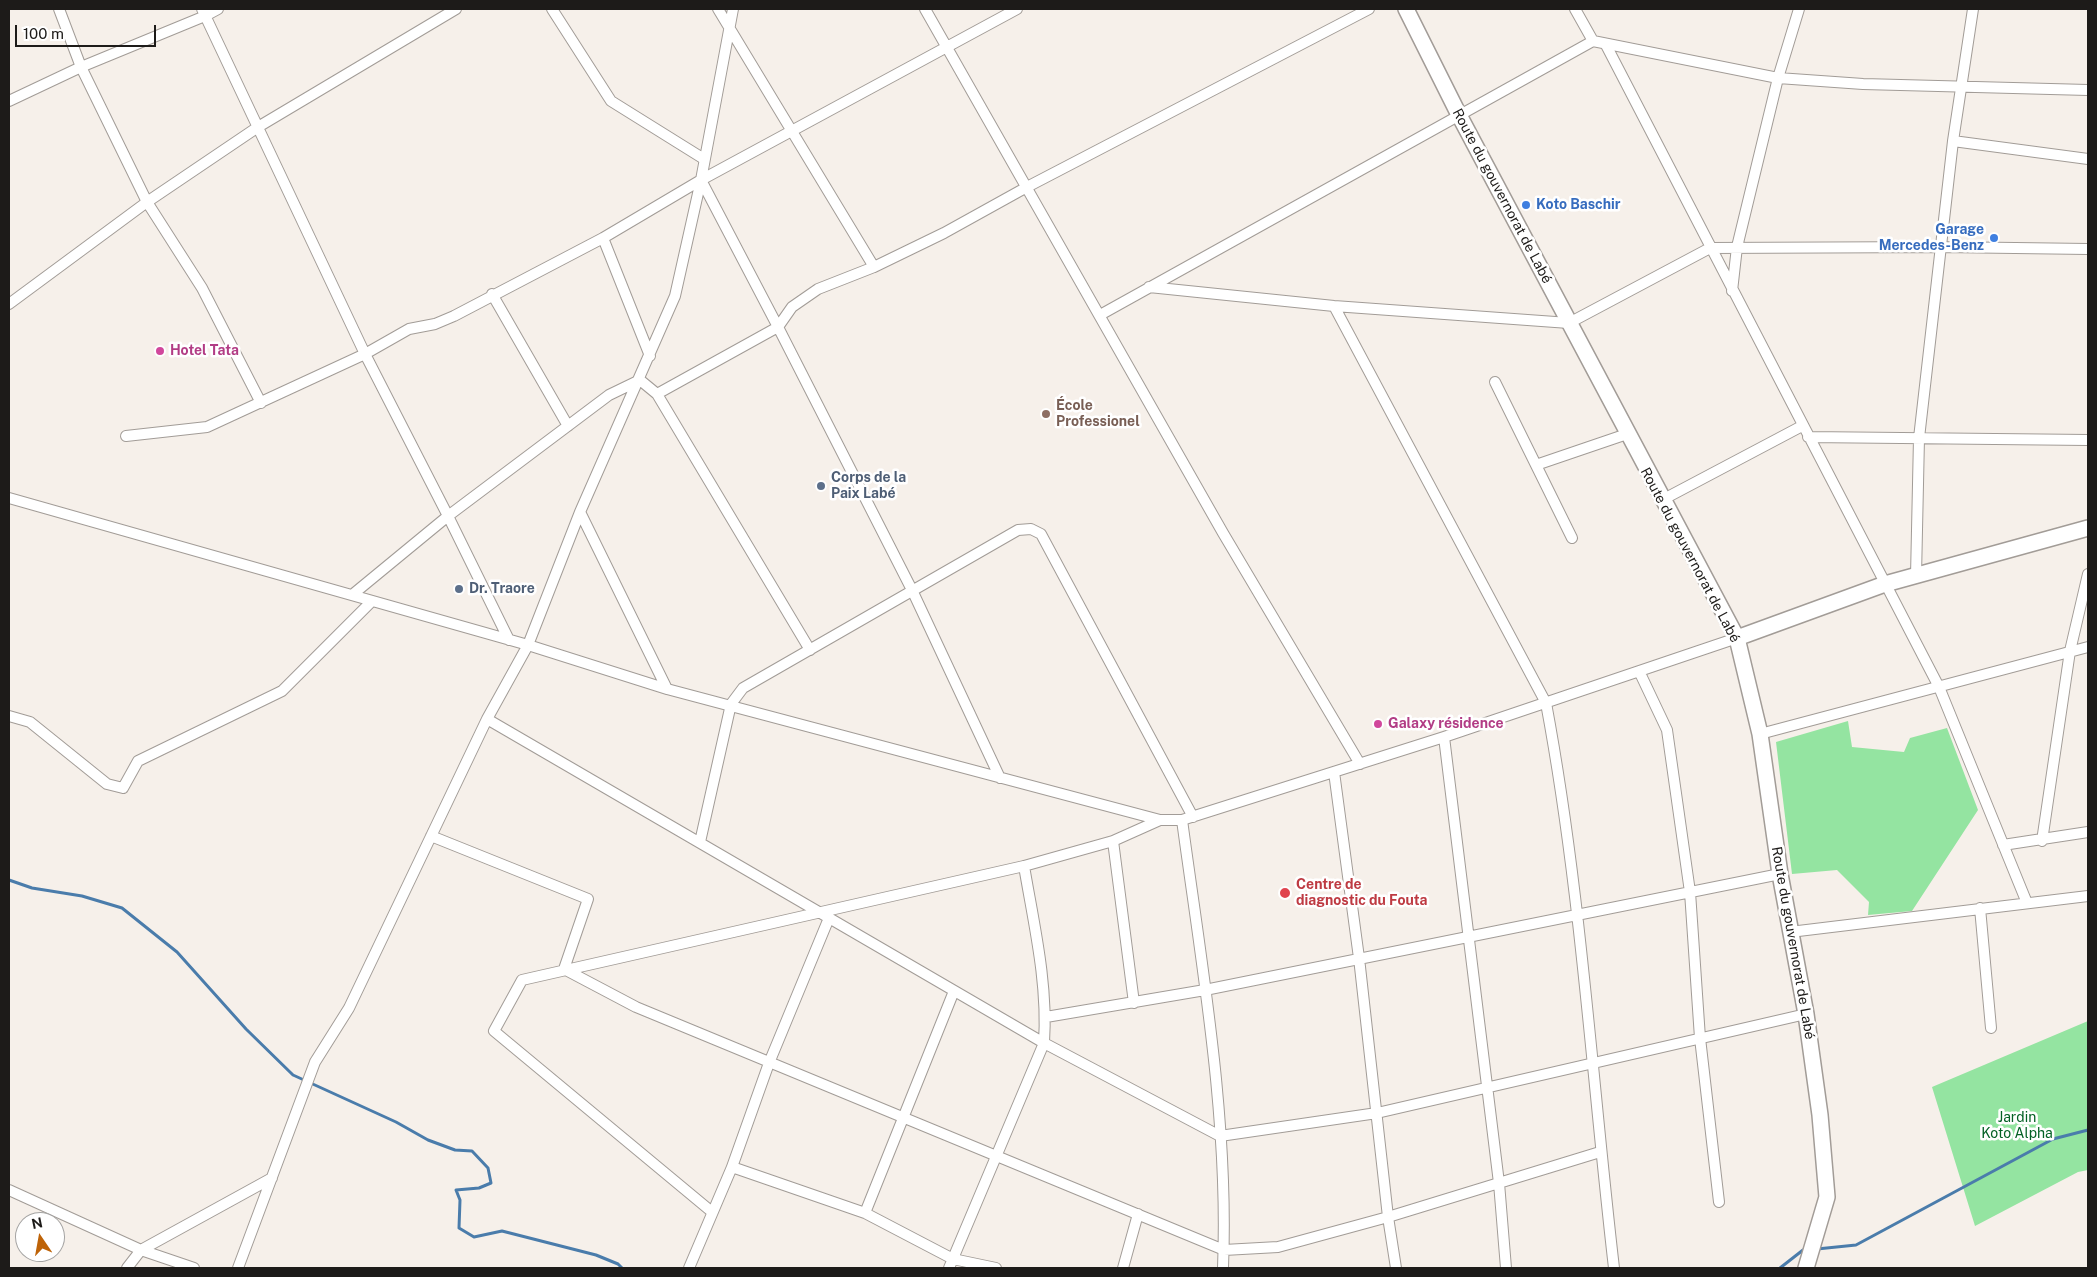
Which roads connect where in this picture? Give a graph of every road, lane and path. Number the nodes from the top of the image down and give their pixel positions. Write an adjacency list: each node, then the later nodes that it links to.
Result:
1 (59, 9): 19 (street)
2 (218, 9): 14 (street)
3 (456, 9): 25 (street)
4 (552, 9): 28 (street)
5 (718, 9): 15 (street)
6 (733, 9): 15 (street)
7 (925, 9): 18 (street)
8 (1017, 9): 18 (street)
9 (1369, 9): 31 (street)
10 (1406, 9): 24 (street, Route du gouvernorat de Labé)
11 (1576, 9): 16 (street)
12 (1799, 9): 20 (street)
13 (1973, 9): 21 (street)
14 (204, 12): 19 (street); 25 (street)
15 (729, 28): 26 (street); 28 (street)
16 (1593, 41): 17 (street); 24 (street)
17 (1606, 45): 20 (street); 35 (street)
18 (946, 47): 26 (street); 31 (street)
19 (81, 67): 23 (street); 32 (street)
20 (1778, 78): 21 (street); 36 (street)
21 (1961, 86): 22 (street); 27 (street)
22 (2088, 90)
23 (9, 102)
24 (1459, 116): 39 (street); 45 (street, Route du gouvernorat de Labé)
25 (258, 127): 32 (street); 47 (street)
26 (790, 132): 30 (street); 38 (street)
27 (1953, 141): 29 (street); 34 (street)
28 (704, 159): 30 (street)
29 (2088, 159)
30 (700, 180): 33 (street); 46 (street); 48 (street)
31 (1027, 187): 38 (street); 44 (street)
32 (147, 202): 42 (street); 52 (street)
33 (604, 238): 41 (street); 48 (street)
34 (1942, 247): 36 (street); 37 (street); 58 (street)
35 (1710, 248): 36 (street); 40 (street); 45 (street)
36 (1737, 248): 40 (street)
37 (2088, 249)
38 (874, 267): 46 (street)
39 (1150, 287): 43 (street); 44 (street)
40 (1732, 292): 54 (street)
41 (492, 294): 47 (street); 53 (street)
42 (9, 304)
43 (1334, 306): 45 (street); 82 (street)
44 (1100, 314): 88 (street)
45 (1569, 323): 55 (street, Route du gouvernorat de Labé)
46 (778, 328): 51 (street); 70 (street)
47 (365, 354): 52 (street); 64 (street)
48 (650, 356): 49 (street)
49 (640, 380): 51 (street); 53 (street); 63 (street)
50 (1495, 382): 60 (street)
51 (657, 394): 77 (street)
52 (261, 403): 56 (street)
53 (568, 426): 64 (street)
54 (1802, 426): 57 (street); 62 (street)
55 (1628, 434): 60 (street); 62 (street, Route du gouvernorat de Labé)
56 (126, 436)
57 (1808, 437): 58 (street); 69 (street)
58 (1919, 438): 59 (street); 68 (street)
59 (2088, 440)
60 (1536, 465): 66 (street)
61 (9, 498): 71 (street)
62 (1662, 500): 73 (street, Route du gouvernorat de Labé)
63 (580, 512): 75 (street); 81 (street)
64 (448, 516): 71 (street); 74 (street)
65 (2088, 528): 68 (street)
66 (1572, 538)
67 (2088, 574): 78 (street)
68 (1916, 576): 69 (street)
69 (1885, 584): 73 (street); 80 (street)
70 (912, 590): 77 (street); 90 (street); 91 (street)
71 (352, 595): 72 (street)
72 (372, 601): 74 (street); 84 (street)
73 (1736, 638): 79 (street); 86 (street, Route du gouvernorat de Labé)
74 (509, 640): 75 (street)
75 (528, 645): 81 (street); 85 (street)
76 (2088, 647): 78 (street)
77 (810, 650): 83 (street)
78 (2070, 651): 80 (street); 97 (street)
79 (1639, 671): 82 (street); 102 (street)
80 (1939, 687): 86 (street); 99 (street)
81 (667, 689): 83 (street)
82 (1546, 703): 87 (street); 107 (street)
83 (731, 704): 90 (street); 98 (street)
84 (9, 716)
85 (487, 719): 95 (street); 98 (street)
86 (1760, 734): 101 (street, Route du gouvernorat de Labé)
87 (1444, 737): 88 (street); 109 (street)
88 (1360, 764): 89 (street)
89 (1334, 772): 91 (street); 110 (street)
90 (1000, 778): 92 (street)
91 (1193, 817): 93 (street)
92 (1160, 820): 93 (street); 96 (street)
93 (1182, 820): 112 (street)
94 (2088, 832): 97 (street)
95 (431, 836): 111 (street); 129 (street)
96 (1113, 840): 100 (street); 114 (street)
97 (2042, 841): 99 (street)
98 (700, 842): 106 (street)
99 (2003, 845): 104 (street)
100 (1024, 866): 106 (street); 116 (street)
101 (1780, 874): 102 (street); 108 (street, Route du gouvernorat de Labé)
102 (1690, 892): 107 (street); 118 (street)
103 (2088, 896): 104 (street)
104 (2027, 903): 105 (street)
105 (1980, 908): 108 (street); 117 (street)
106 (825, 915): 111 (street); 113 (street); 120 (street)
107 (1578, 915): 109 (street); 121 (street)
108 (1790, 932): 115 (street, Route du gouvernorat de Labé)
109 (1468, 936): 110 (street); 122 (street)
110 (1359, 958): 112 (street); 123 (street)
111 (564, 969): 120 (street); 133 (street)
112 (1206, 990): 114 (street); 125 (street)
113 (954, 991): 119 (street); 124 (street)
114 (1134, 1003): 116 (street)
115 (1806, 1014): 118 (street); 150 (street, Route du gouvernorat de Labé)
116 (1046, 1017): 119 (street)
117 (1991, 1028)
118 (1700, 1038): 121 (street); 132 (street)
119 (1044, 1043): 125 (street); 127 (street)
120 (769, 1063): 124 (street); 128 (street)
121 (1592, 1063): 122 (street); 126 (street)
122 (1487, 1088): 123 (street); 130 (street)
123 (1377, 1113): 125 (street); 136 (street)
124 (904, 1117): 127 (street); 134 (street)
125 (1220, 1136): 138 (street)
126 (1600, 1152): 130 (street); 149 (street)
127 (996, 1154): 135 (street); 139 (street)
128 (732, 1167): 133 (street); 134 (street)
129 (272, 1178): 137 (street); 142 (street)
130 (1499, 1183): 136 (street); 148 (street)
131 (9, 1190): 137 (street)
132 (1719, 1202)
133 (712, 1212): 143 (street)
134 (865, 1213): 139 (street)
135 (1138, 1214): 138 (street); 145 (street)
136 (1388, 1217): 138 (street); 147 (street)
137 (141, 1250): 140 (street); 141 (street)
138 (1224, 1250): 146 (street)
139 (951, 1264): 144 (street)
140 (127, 1268)
141 (194, 1268)
142 (238, 1268)
143 (689, 1268)
144 (996, 1268)
145 (1123, 1268)
146 (1223, 1268)
147 (1396, 1268)
148 (1506, 1268)
149 (1614, 1268)
150 (1806, 1268)

